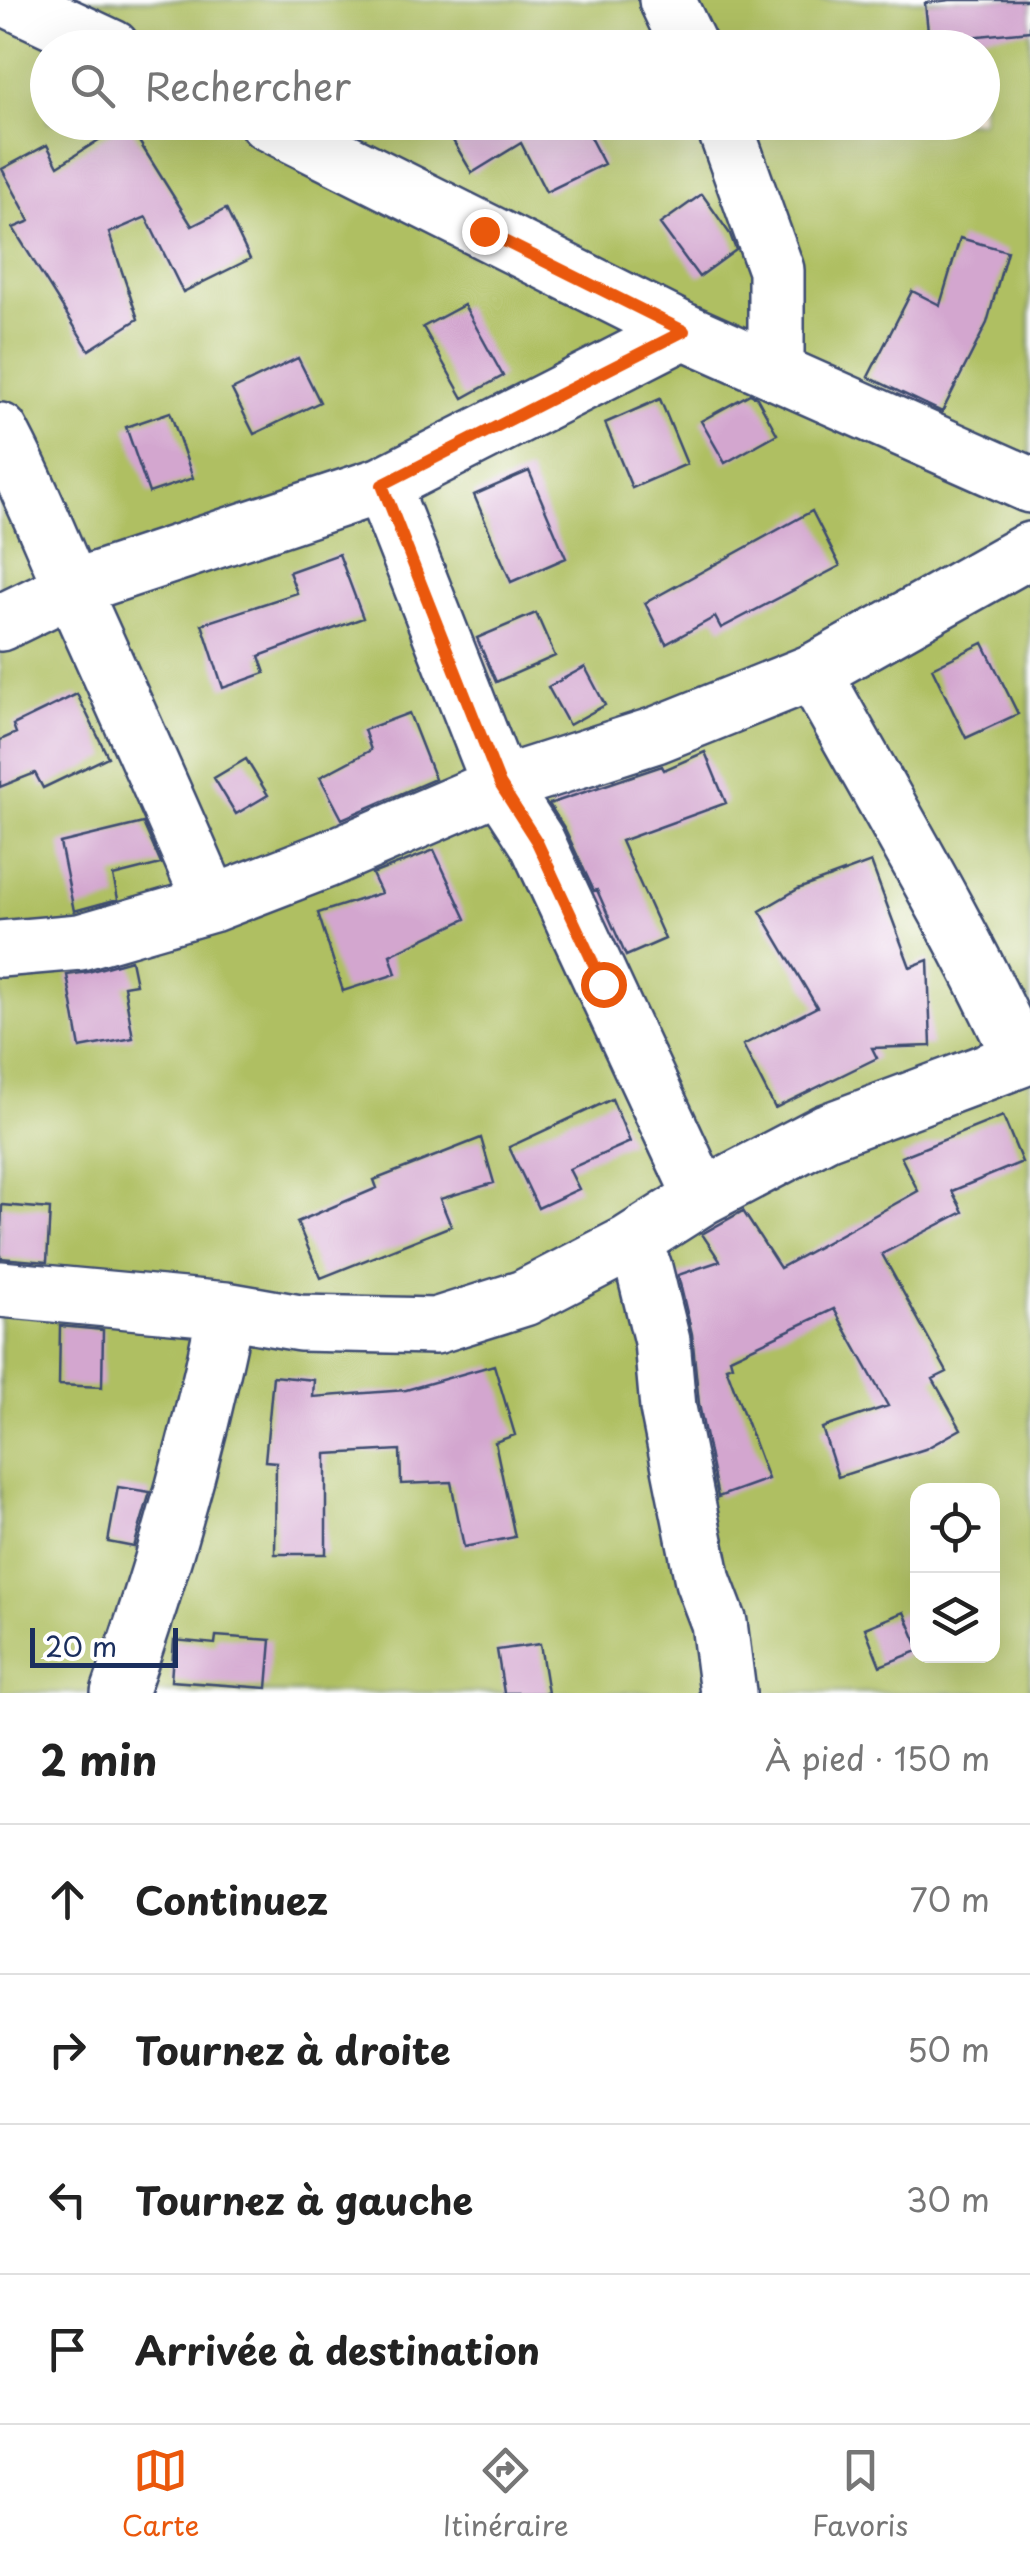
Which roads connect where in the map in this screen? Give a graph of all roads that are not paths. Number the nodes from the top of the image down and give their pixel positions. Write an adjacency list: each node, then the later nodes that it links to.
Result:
1 (10, 0): 3 (street)
2 (667, 0): 4 (street)
3 (74, 30)
4 (681, 30)
5 (303, 140): 7 (street)
6 (729, 140): 8 (street)
7 (684, 331): 8 (street); 10 (street)
8 (776, 372): 11 (street)
9 (0, 432): 13 (street)
10 (382, 485): 13 (street); 16 (street)
11 (1030, 485)
12 (1030, 550): 15 (street)
13 (72, 588): 14 (street); 17 (street)
14 (0, 623)
15 (813, 672): 16 (street); 19 (street)
16 (500, 784): 17 (street); 20 (street)
17 (212, 904): 18 (street)
18 (0, 949)
19 (1026, 1057): 20 (street)
20 (702, 1197): 21 (street)
21 (628, 1244): 23 (street); 25 (street)
22 (0, 1289): 23 (street)
23 (226, 1310): 24 (street)
24 (119, 1693)
25 (728, 1693)

